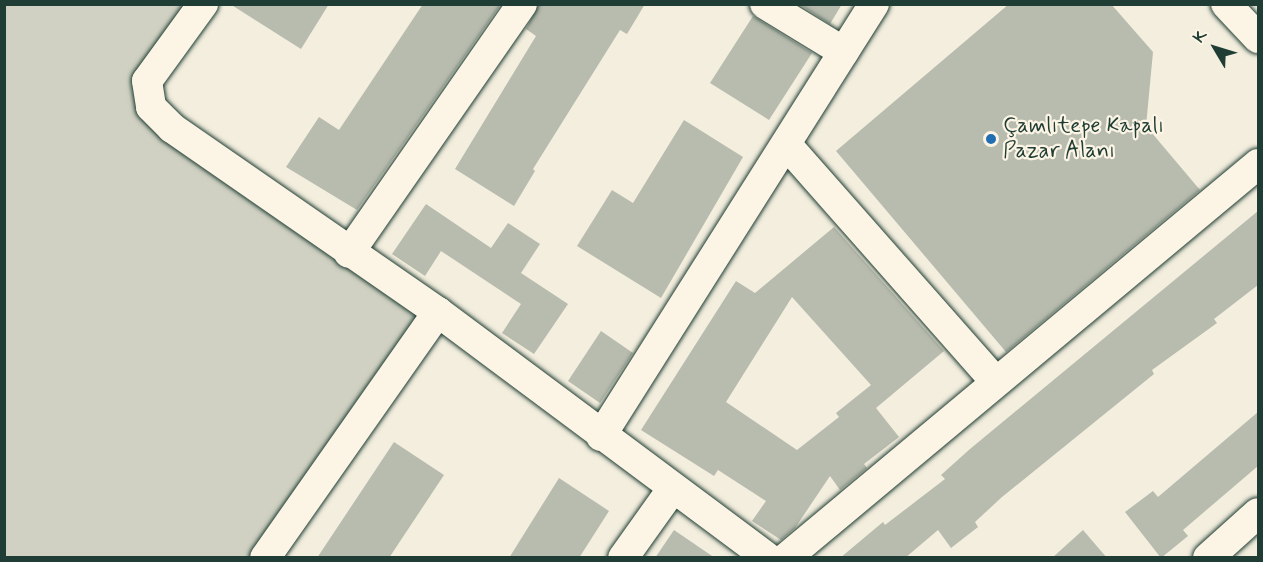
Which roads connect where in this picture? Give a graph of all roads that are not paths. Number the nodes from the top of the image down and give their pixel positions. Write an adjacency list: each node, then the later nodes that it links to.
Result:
1 (203, 4): 10 (street)
2 (522, 4): 10 (street)
3 (765, 4): 7 (street)
4 (874, 4): 7 (street)
5 (1226, 4): 6 (street)
6 (1258, 38)
7 (844, 52): 8 (street)
8 (786, 144): 12 (street); 13 (street)
9 (1258, 164): 12 (street)
10 (349, 253): 11 (street)
11 (438, 312): 13 (street); 16 (street)
12 (996, 382): 19 (street)
13 (601, 436): 14 (street)
14 (673, 488): 17 (street); 18 (street)
15 (1258, 513): 20 (street)
16 (266, 558)
17 (623, 558)
18 (768, 558)
19 (786, 558)
20 (1208, 558)

